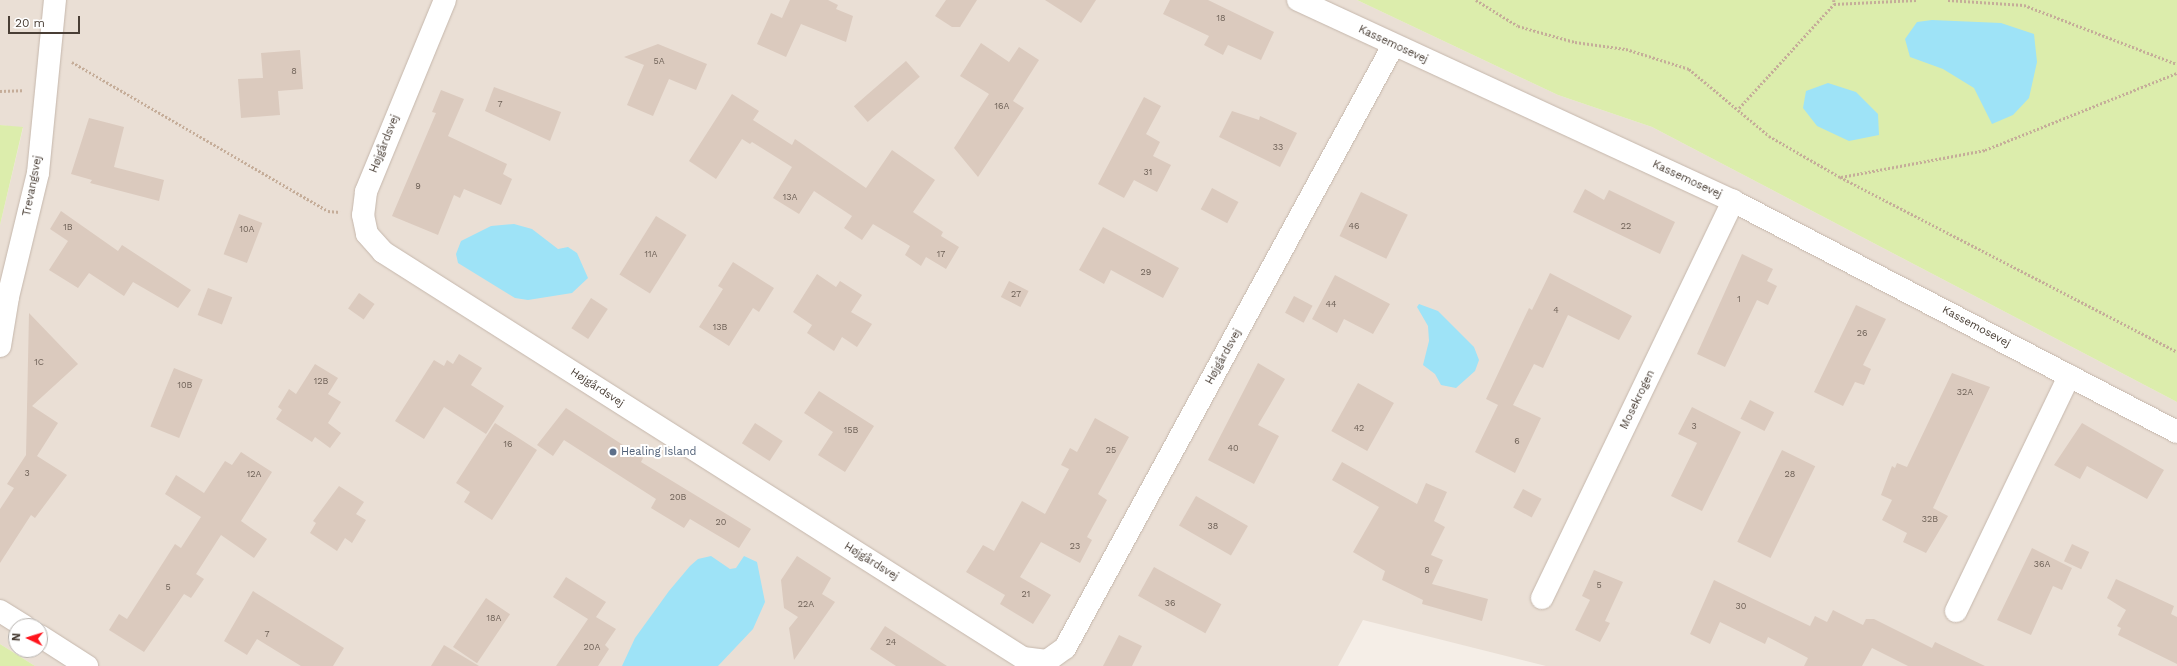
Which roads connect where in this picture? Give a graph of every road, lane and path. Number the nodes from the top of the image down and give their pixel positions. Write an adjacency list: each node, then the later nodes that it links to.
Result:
1 (55, 0): 10 (street, Trevangsvej)
2 (445, 0): 16 (street, Højgårdsvej)
3 (1298, 0): 9 (street, Kassemosevej)
4 (1476, 0): 13 (path)
5 (1834, 0): 8 (path)
6 (1917, 0): 8 (path)
7 (1948, 0): 11 (path)
8 (1834, 4): 13 (path)
9 (1393, 46): 15 (street, Kassemosevej); 26 (street, Højgårdsvej)
10 (50, 51): 16 (path); 17 (street, Trevangsvej)
11 (2177, 64)
12 (2177, 73): 14 (path)
13 (1739, 108): 14 (path)
14 (1840, 177): 18 (path)
15 (1733, 201): 19 (street, Kassemosevej); 21 (street, Mosekrogen)
16 (363, 215): 26 (street, Højgårdsvej)
17 (0, 346)
18 (2177, 352)
19 (2069, 376): 20 (street, Kassemosevej); 23 (street)
20 (2177, 432)
21 (1542, 598)
22 (0, 611): 24 (street)
23 (1956, 611)
24 (11, 618)
25 (48, 641): 27 (street)
26 (1046, 664)
27 (87, 666)

